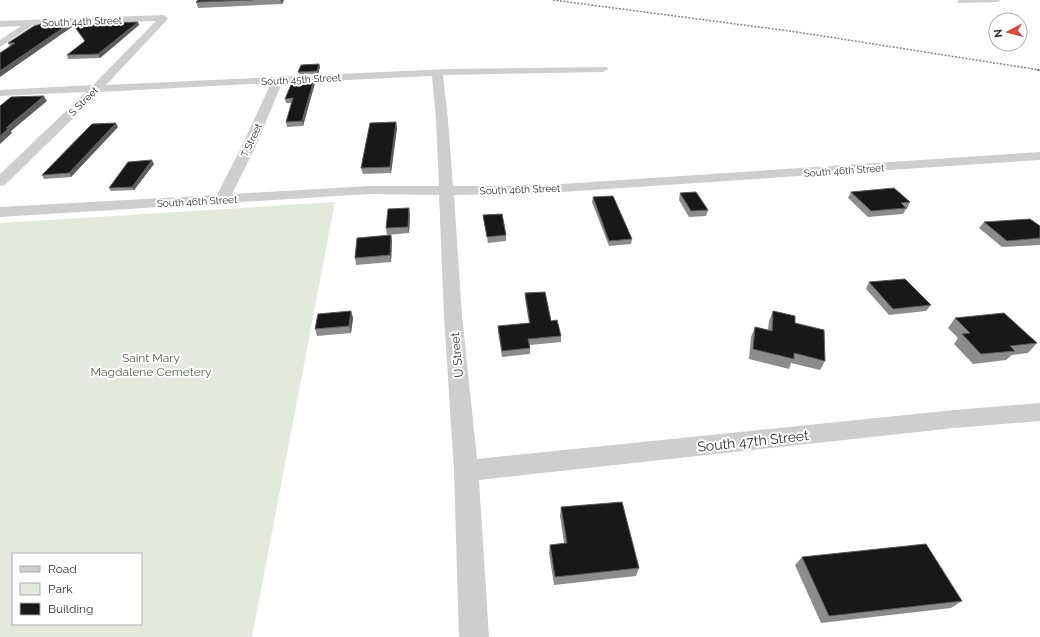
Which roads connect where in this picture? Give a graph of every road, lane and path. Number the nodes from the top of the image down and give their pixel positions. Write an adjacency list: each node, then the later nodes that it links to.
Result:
1 (997, 0): 2 (street)
2 (961, 1)
3 (164, 18): 4 (street, South 44th Street); 10 (street, S Street)
4 (31, 23): 5 (street, South 44th Street); 6 (street)
5 (0, 24)
6 (0, 44)
7 (603, 69): 8 (street, South 45th Street)
8 (437, 73): 9 (street, South 45th Street); 14 (street, U Street)
9 (278, 80): 10 (street, South 45th Street); 15 (street, T Street)
10 (96, 89): 11 (street, South 45th Street); 13 (street, S Street)
11 (0, 93)
12 (1040, 156): 14 (street, South 46th Street)
13 (0, 182)
14 (446, 190): 15 (street, South 46th Street); 18 (street, U Street)
15 (222, 199): 16 (street, South 46th Street)
16 (0, 212)
17 (1040, 412): 18 (street, South 47th Street)
18 (466, 471): 19 (street, U Street)
19 (474, 637)

